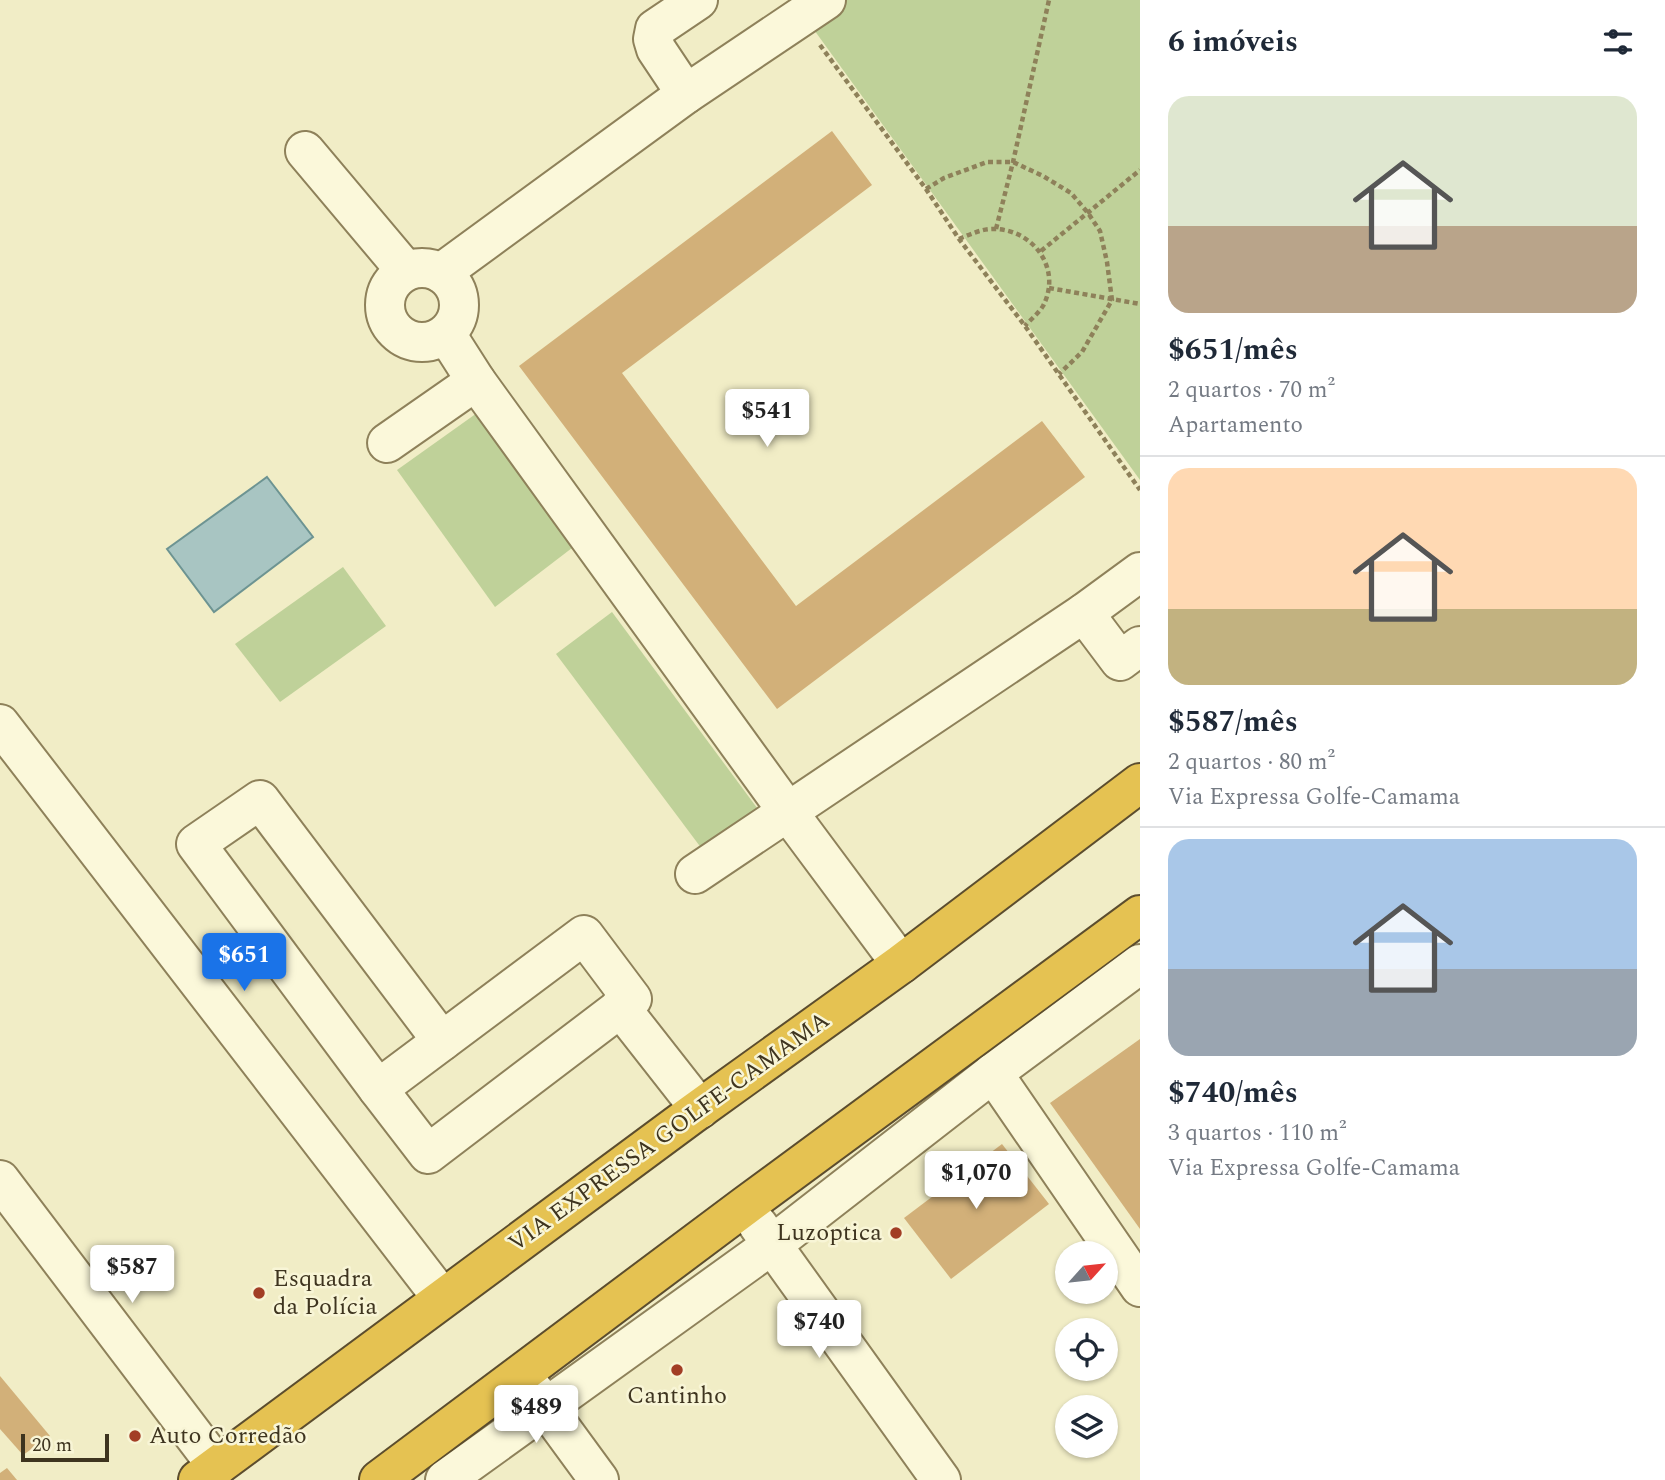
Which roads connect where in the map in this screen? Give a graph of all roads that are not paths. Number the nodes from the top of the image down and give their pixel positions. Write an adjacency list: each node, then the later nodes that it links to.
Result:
1 (698, 0): 3 (street)
2 (813, 9): 3 (street)
3 (686, 94): 5 (street)
4 (305, 151): 5 (street)
5 (424, 272): 6 (street); 6 (street)
6 (446, 334): 7 (street)
7 (476, 381): 8 (street); 14 (street)
8 (387, 443)
9 (1140, 572): 10 (street)
10 (1084, 614): 11 (street); 14 (street)
11 (1140, 646)
12 (0, 724): 28 (street)
13 (1140, 783): 17 (highway, VIA EXPRESSA GOLFE-CAMAMA)
14 (788, 812): 15 (street); 17 (street)
15 (695, 874)
16 (1140, 915): 25 (highway)
17 (901, 964): 23 (highway, VIA EXPRESSA GOLFE-CAMAMA)
18 (1140, 964): 21 (street)
19 (620, 1007): 20 (street); 22 (street); 23 (street)
20 (442, 1041): 22 (street); 22 (street)
21 (993, 1073): 26 (street); 27 (street)
22 (378, 1089)
23 (700, 1108): 28 (highway, VIA EXPRESSA GOLFE-CAMAMA)
24 (0, 1181): 31 (street)
25 (744, 1206): 26 (street); 29 (highway)
26 (773, 1244): 30 (street); 35 (street)
27 (1140, 1287)
28 (442, 1298): 31 (highway, VIA EXPRESSA GOLFE-CAMAMA)
29 (521, 1374): 30 (street); 32 (highway)
30 (545, 1408): 33 (street); 34 (street)
31 (207, 1473)
32 (379, 1480)
33 (445, 1480)
34 (598, 1480)
35 (941, 1480)

